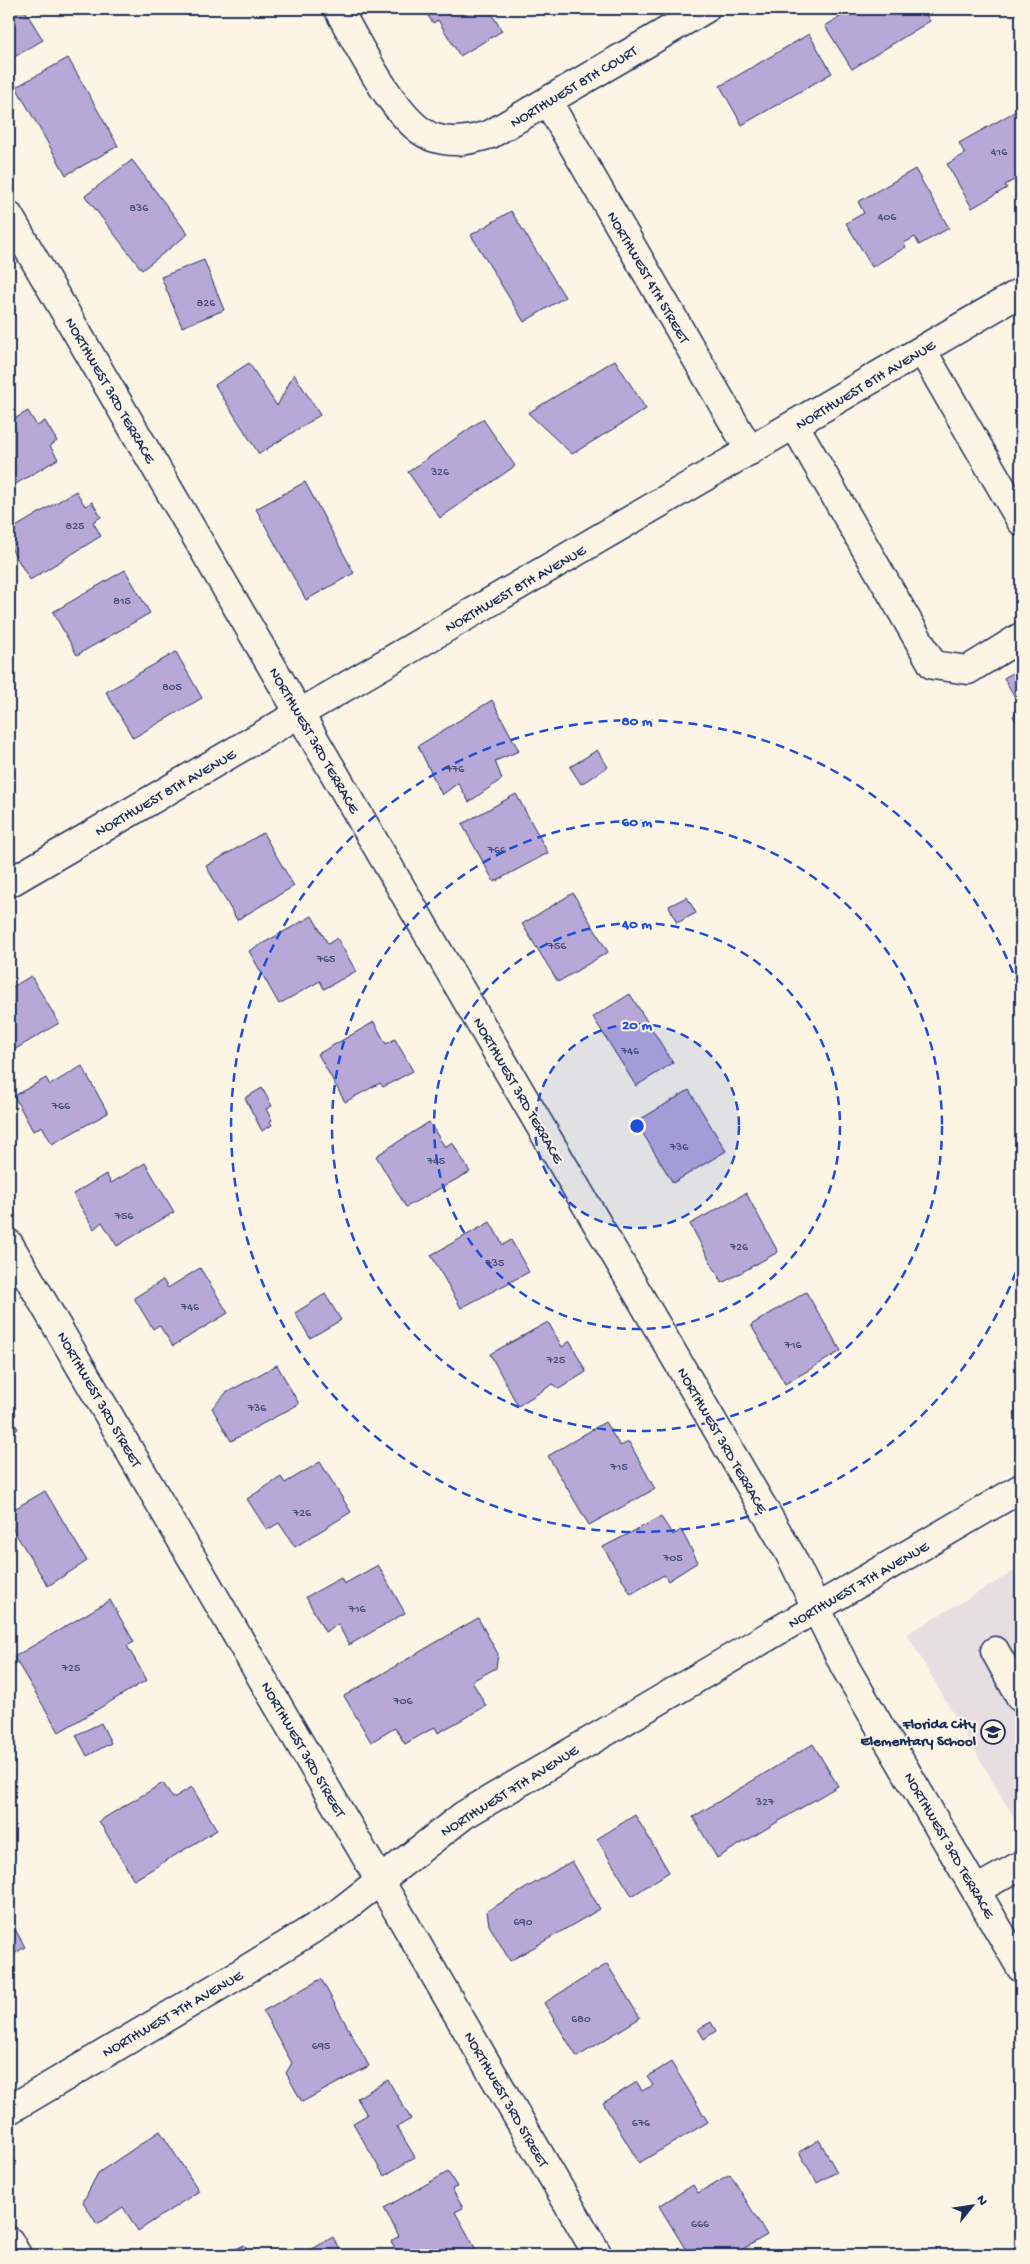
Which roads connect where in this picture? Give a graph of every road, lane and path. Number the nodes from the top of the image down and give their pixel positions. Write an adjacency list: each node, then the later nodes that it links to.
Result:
1 (338, 9): 3 (street, NORTHWEST 8TH COURT)
2 (705, 9): 3 (street, NORTHWEST 8TH COURT)
3 (548, 102): 8 (street, NORTHWEST 4TH STREET)
4 (9, 216): 11 (street, NORTHWEST 3RD TERRACE)
5 (1021, 292): 6 (street, NORTHWEST 8TH AVENUE)
6 (922, 350): 7 (street, NORTHWEST 8TH AVENUE); 9 (street)
7 (795, 426): 8 (street, NORTHWEST 8TH AVENUE); 10 (street)
8 (750, 451): 11 (street, NORTHWEST 8TH AVENUE)
9 (1021, 521)
10 (1021, 637)
11 (300, 714): 12 (street, NORTHWEST 8TH AVENUE); 15 (street, NORTHWEST 3RD TERRACE)
12 (9, 883)
13 (9, 1244): 19 (street, NORTHWEST 3RD STREET)
14 (1021, 1488): 15 (street, NORTHWEST 7TH AVENUE)
15 (815, 1609): 19 (street, NORTHWEST 7TH AVENUE); 20 (street, NORTHWEST 3RD TERRACE)
16 (994, 1652): 17 (street)
17 (1021, 1698)
18 (1021, 1865): 20 (street)
19 (380, 1879): 22 (street, NORTHWEST 7TH AVENUE); 25 (street, NORTHWEST 3RD STREET)
20 (976, 1890): 21 (street, NORTHWEST 3RD TERRACE)
21 (1021, 1968)
22 (9, 2110)
23 (9, 2241): 24 (street)
24 (17, 2255)
25 (598, 2255)

